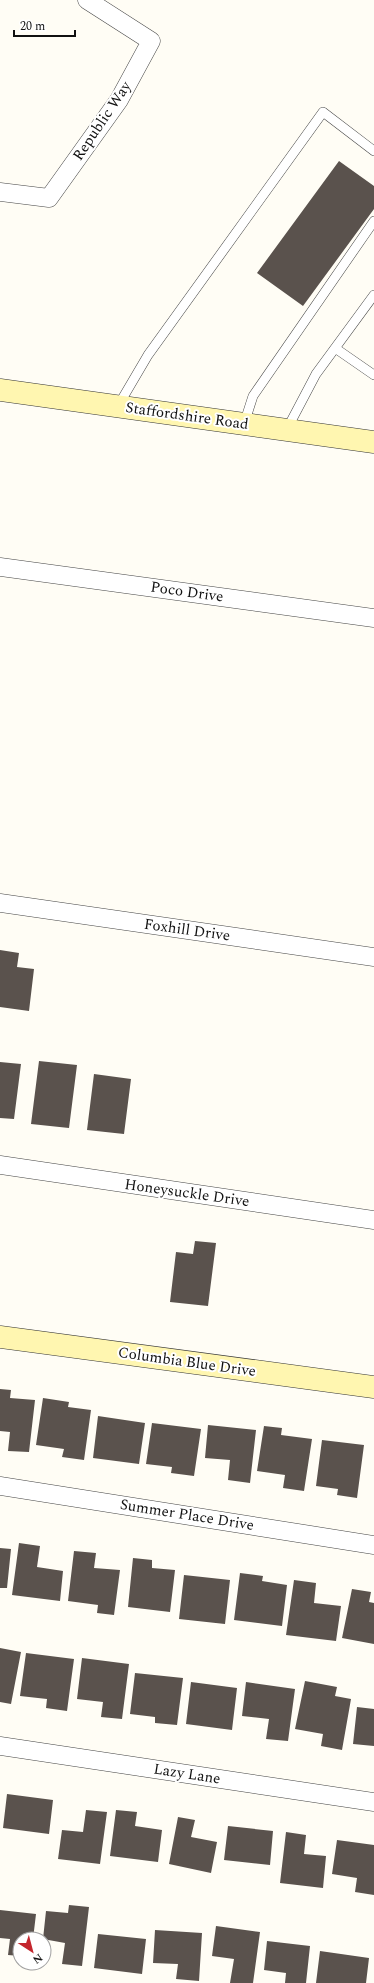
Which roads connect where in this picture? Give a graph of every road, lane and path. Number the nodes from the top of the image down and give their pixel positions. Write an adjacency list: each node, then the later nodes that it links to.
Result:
1 (87, 0): 3 (street, Republic Way)
2 (374, 151): 9 (lane)
3 (0, 192)
4 (374, 221): 10 (lane)
5 (374, 295): 6 (lane)
6 (335, 348): 7 (lane); 11 (lane)
7 (374, 375)
8 (0, 390): 9 (main road, Staffordshire Road)
9 (118, 406): 10 (main road, Staffordshire Road)
10 (244, 424): 11 (main road, Staffordshire Road)
11 (287, 429): 12 (main road, Staffordshire Road)
12 (374, 442)
13 (0, 567): 14 (street, Poco Drive)
14 (374, 618)
15 (0, 903): 16 (street, Foxhill Drive)
16 (374, 957)
17 (0, 1165): 18 (street, Honeysuckle Drive)
18 (374, 1220)
19 (0, 1337): 20 (main road, Columbia Blue Drive)
20 (374, 1387)
21 (0, 1486): 22 (street, Summer Place Drive)
22 (374, 1545)
23 (0, 1746): 24 (street, Lazy Lane)
24 (374, 1802)

